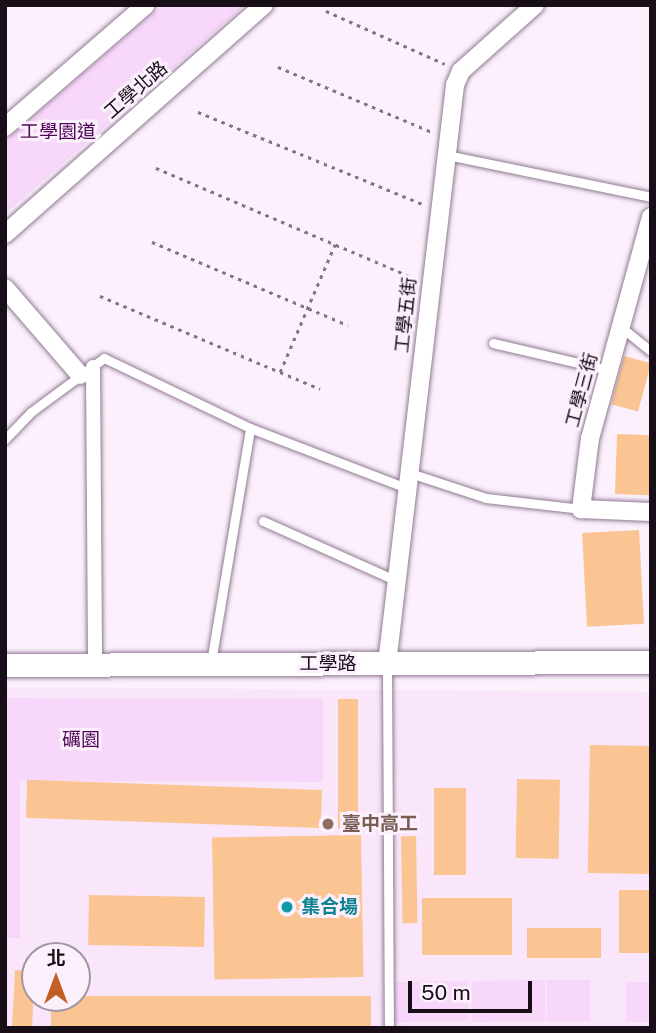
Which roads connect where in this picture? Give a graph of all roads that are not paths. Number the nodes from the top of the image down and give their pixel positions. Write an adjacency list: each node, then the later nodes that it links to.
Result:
1 (146, 5): 4 (street)
2 (264, 5): 8 (street, 工學北路)
3 (535, 5): 5 (street, 工學五街)
4 (5, 127)
5 (448, 147): 6 (lane); 17 (street, 工學五街)
6 (651, 197)
7 (651, 217): 10 (street, 工學三街)
8 (5, 234)
9 (5, 288): 14 (street)
10 (621, 327): 12 (lane); 13 (street, 工學三街)
11 (494, 343): 13 (lane)
12 (651, 351)
13 (608, 370): 18 (street, 工學三街)
14 (87, 371): 15 (lane); 16 (lane); 23 (street)
15 (250, 428): 17 (lane); 24 (lane)
16 (5, 439)
17 (410, 481): 18 (lane); 21 (street, 工學五街)
18 (581, 509): 19 (street)
19 (651, 512)
20 (263, 521): 21 (lane)
21 (397, 581): 26 (street, 工學五街)
22 (651, 663): 26 (street, 工學路)
23 (95, 664): 24 (street, 工學路); 25 (street, 工學路)
24 (211, 664): 26 (street, 工學路)
25 (5, 665)
26 (386, 676): 27 (lane)
27 (389, 1028)

